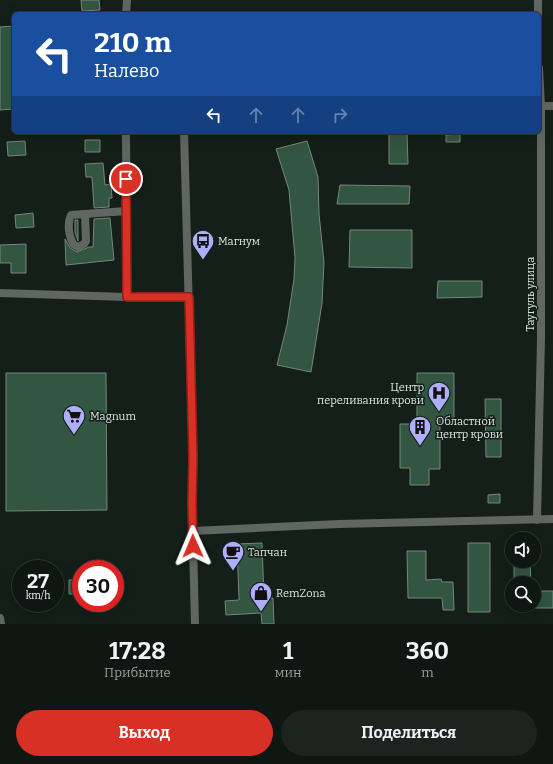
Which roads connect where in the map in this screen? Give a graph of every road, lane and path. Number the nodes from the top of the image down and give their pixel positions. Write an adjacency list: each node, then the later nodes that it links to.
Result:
1 (126, 0): 3 (street)
2 (538, 0): 4 (street)
3 (126, 12)
4 (538, 12)
5 (541, 106): 6 (street); 15 (street, Таугуль улица)
6 (553, 106)
7 (126, 134): 9 (street)
8 (184, 134): 13 (street)
9 (126, 211): 10 (street); 12 (street)
10 (85, 214)
11 (0, 293): 12 (street)
12 (127, 297): 13 (street)
13 (189, 297): 16 (street)
14 (553, 519): 15 (street)
15 (537, 520): 16 (street)
16 (193, 531): 19 (street)
17 (0, 618): 18 (street)
18 (1, 624)
19 (195, 624)

